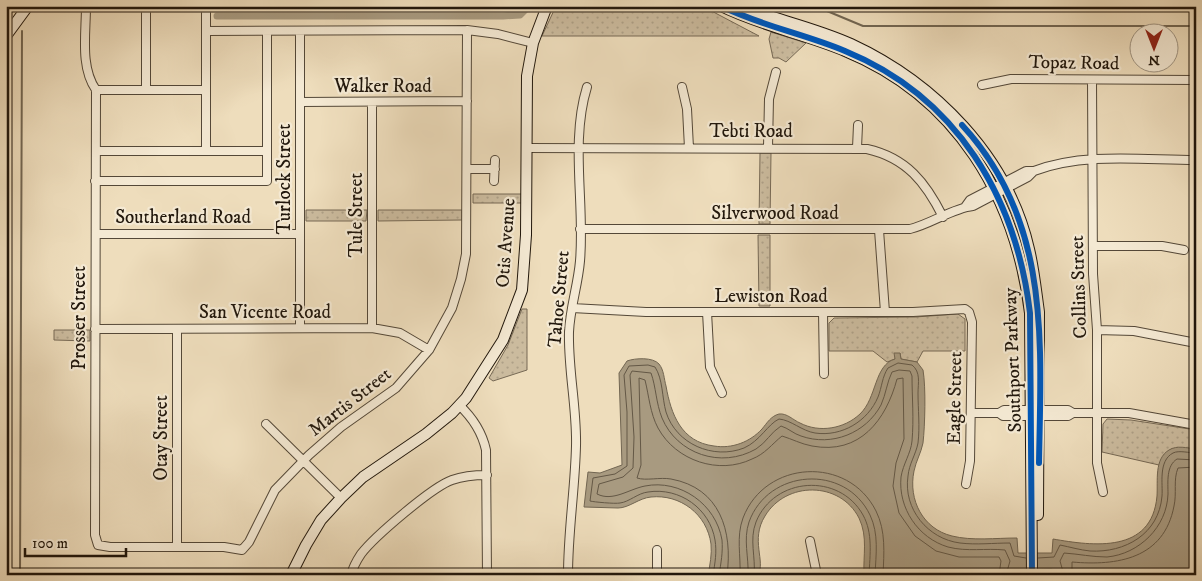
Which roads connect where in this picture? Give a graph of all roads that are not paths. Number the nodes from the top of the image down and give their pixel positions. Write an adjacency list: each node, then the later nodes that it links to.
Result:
1 (28, 6): 12 (street)
2 (86, 6): 20 (street)
3 (146, 6): 21 (street)
4 (206, 6): 9 (street)
5 (547, 6): 13 (street, Otis Avenue)
6 (721, 6): 42 (street, Southport Parkway)
7 (740, 6): 42 (street, Southport Parkway)
8 (467, 30): 11 (street); 13 (street); 23 (street, Martis Street)
9 (206, 31): 10 (street); 22 (street)
10 (267, 31): 11 (street); 34 (street)
11 (300, 31): 24 (street, Turlock Street)
12 (6, 35)
13 (533, 43): 28 (street, Otis Avenue)
14 (776, 72): 27 (street)
15 (1092, 80): 16 (street, Topaz Road); 17 (street, Topaz Road); 36 (street, Collins Street)
16 (1196, 80)
17 (982, 85)
18 (587, 87): 29 (street, Tahoe Street)
19 (682, 87): 30 (street)
20 (96, 90): 21 (street); 33 (street, Prosser Street)
21 (146, 90): 22 (street)
22 (206, 90): 32 (street)
23 (467, 101): 25 (street, Walker Road); 38 (street, Martis Street)
24 (300, 102): 25 (street, Walker Road); 47 (street, Turlock Street)
25 (372, 102): 56 (street, Tule Street)
26 (858, 125): 31 (street)
27 (768, 147): 30 (street, Tebti Road); 31 (street, Tebti Road)
28 (527, 148): 29 (street, Tebti Road); 64 (street, Otis Avenue)
29 (580, 148): 30 (street, Tebti Road); 44 (street, Tahoe Street)
30 (689, 148)
31 (857, 148): 43 (street, Tebti Road)
32 (206, 150): 33 (street); 34 (street)
33 (96, 151): 40 (street, Prosser Street)
34 (266, 151): 40 (street)
35 (494, 160): 39 (street)
36 (1091, 160): 37 (street, Silverwood Road); 42 (street, Silverwood Road); 48 (street, Collins Street)
37 (1196, 160)
38 (467, 169): 39 (street); 61 (street, Martis Street)
39 (495, 169): 41 (street)
40 (95, 181): 46 (street, Prosser Street)
41 (494, 181)
42 (1000, 188): 43 (street, Silverwood Road); 66 (street, Southport Parkway)
43 (944, 217): 45 (street, Silverwood Road)
44 (580, 230): 45 (street, Silverwood Road); 50 (street, Tahoe Street)
45 (879, 230): 53 (street)
46 (96, 234): 47 (street, Southerland Road); 57 (street, Prosser Street)
47 (300, 234): 55 (street, Turlock Street)
48 (1092, 246): 49 (street); 59 (street, Collins Street)
49 (1184, 250)
50 (572, 308): 51 (street, Lewiston Road); 82 (street, Tahoe Street)
51 (707, 312): 52 (street, Lewiston Road); 63 (street)
52 (823, 312): 53 (street, Lewiston Road); 62 (street)
53 (885, 312): 54 (street, Lewiston Road)
54 (969, 312): 65 (street, Eagle Street)
55 (300, 328): 56 (street, San Vicente Road); 58 (street, San Vicente Road)
56 (372, 328): 61 (street, San Vicente Road)
57 (95, 329): 58 (street, San Vicente Road); 77 (street, Prosser Street)
58 (177, 329): 77 (street, Otay Street)
59 (1097, 330): 60 (street); 67 (street, Collins Street)
60 (1196, 342)
61 (429, 350): 70 (street, Martis Street)
62 (824, 374)
63 (722, 393)
64 (459, 405): 71 (street); 74 (street, Otis Avenue)
65 (971, 413): 66 (street); 72 (street, Eagle Street)
66 (1035, 413): 67 (street); 76 (street, Southport Parkway)
67 (1096, 413): 69 (street); 73 (street, Collins Street)
68 (266, 424): 70 (street)
69 (1196, 425)
70 (303, 462): 74 (street); 77 (street, Martis Street)
71 (487, 475): 80 (street); 81 (street)
72 (966, 484)
73 (1103, 492)
74 (341, 498): 79 (street, Otis Avenue)
75 (810, 541): 84 (street)
76 (1035, 545): 85 (street, Southport Parkway); 86 (street, Southport Parkway)
77 (177, 546)
78 (657, 550): 83 (street)
79 (291, 575)
80 (351, 575)
81 (487, 575)
82 (568, 575)
83 (657, 575)
84 (817, 575)
85 (1032, 575)
86 (1038, 575)

